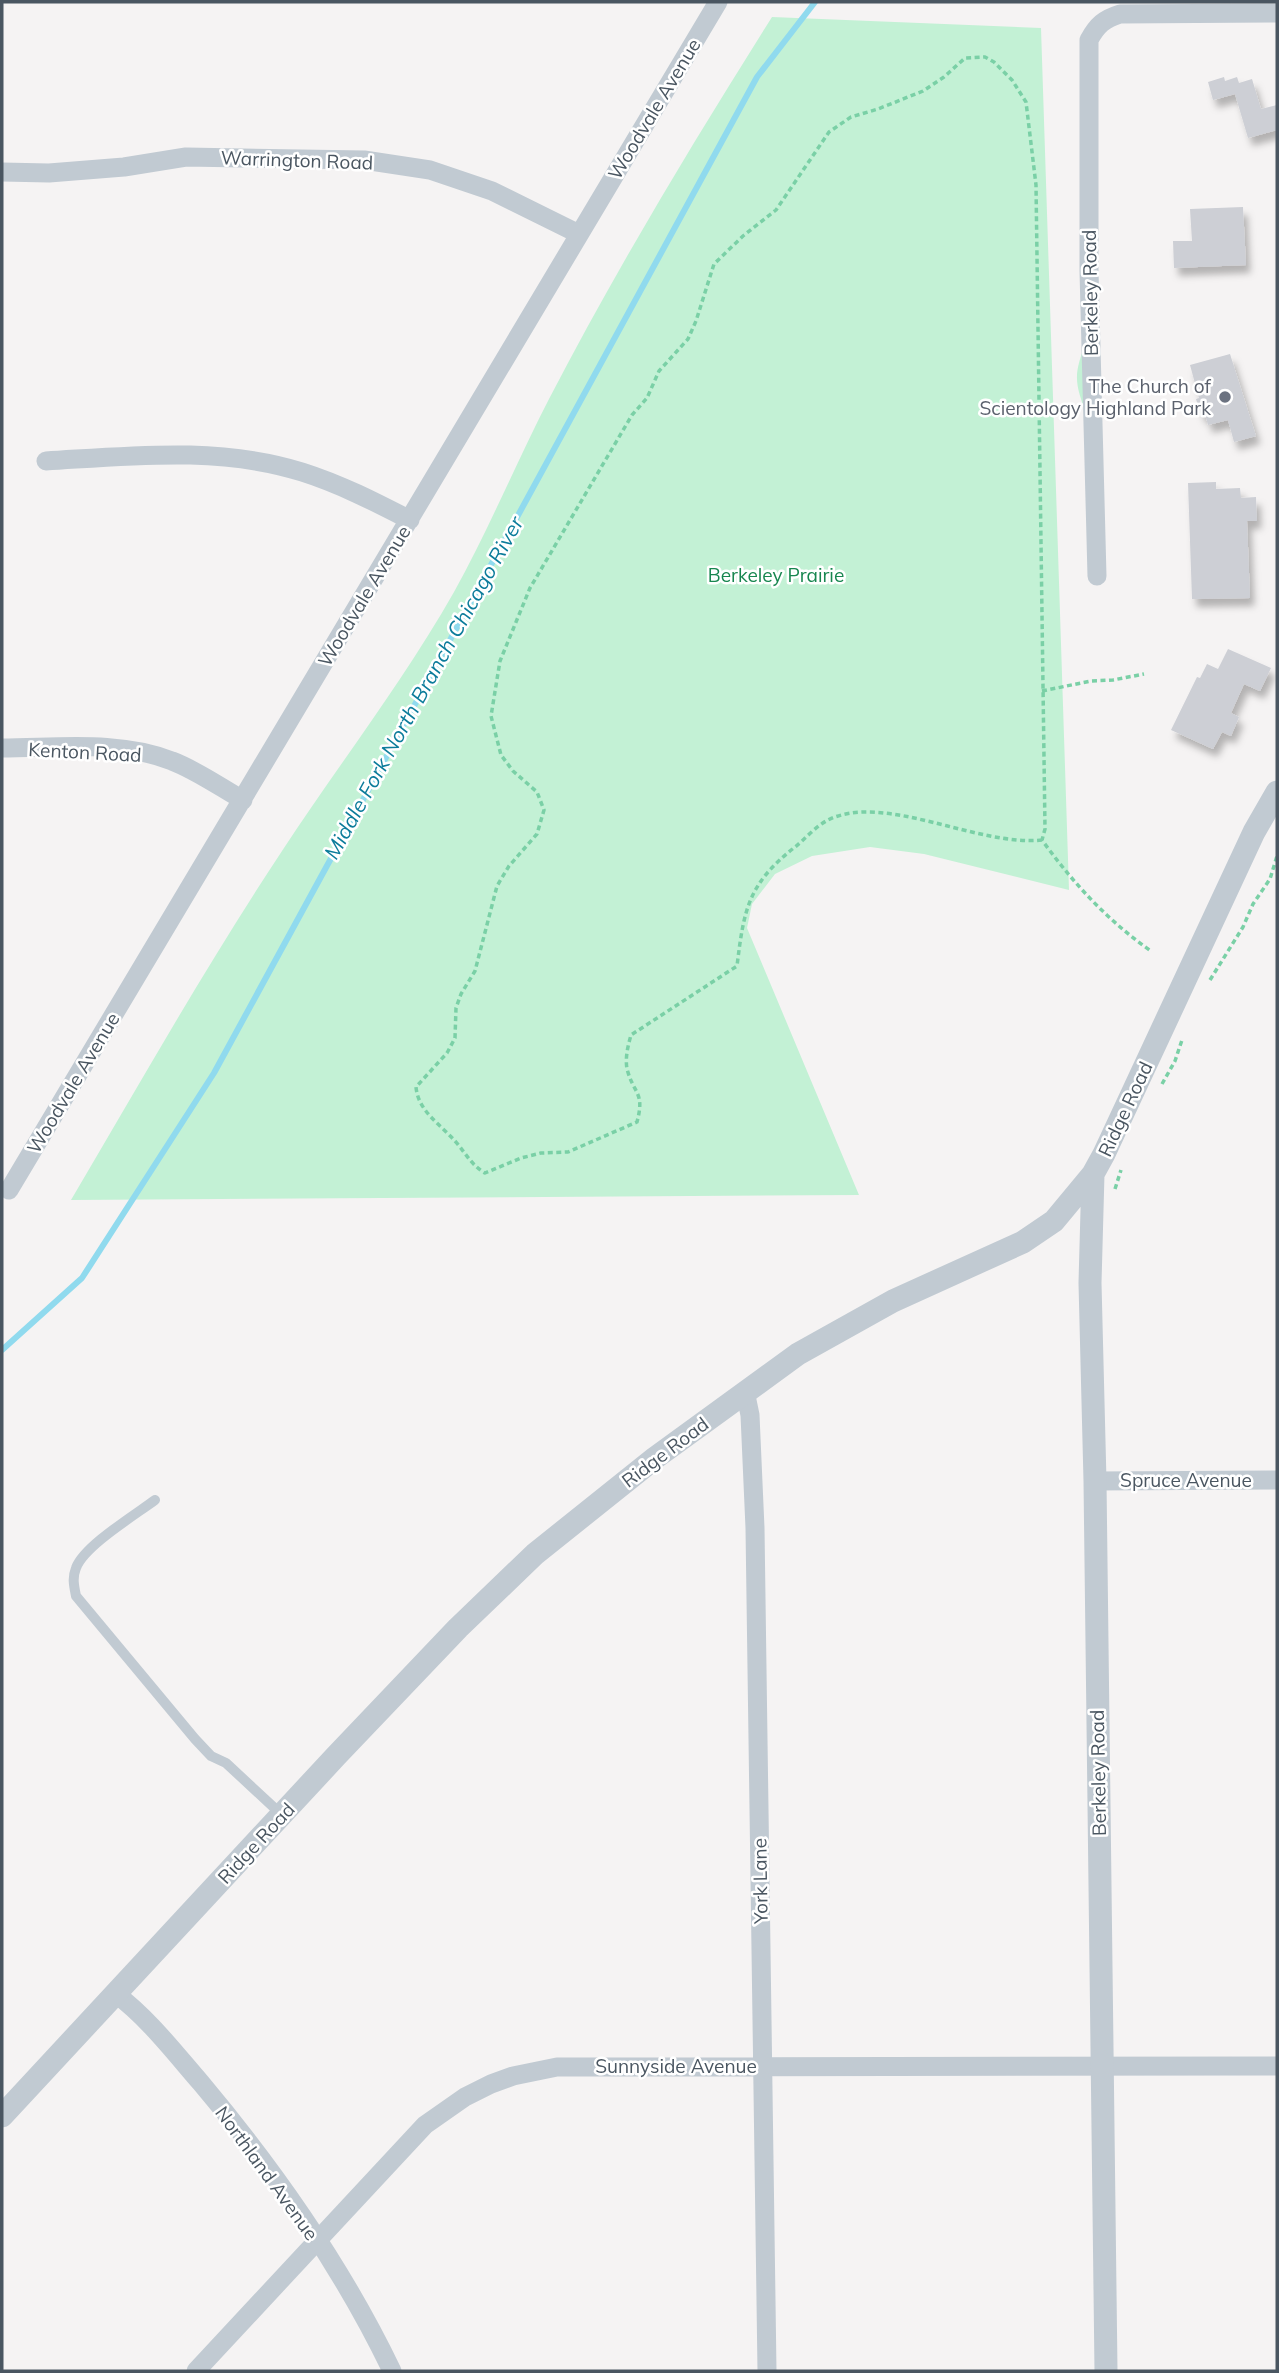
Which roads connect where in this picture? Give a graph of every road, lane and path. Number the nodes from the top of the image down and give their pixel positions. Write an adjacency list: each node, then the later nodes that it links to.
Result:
1 (718, 2): 4 (street, Woodvale Avenue)
2 (1277, 13): 7 (street, Berkeley Road)
3 (2, 172): 4 (street, Warrington Road)
4 (579, 234): 6 (street, Woodvale Avenue)
5 (46, 461): 6 (street)
6 (410, 520): 12 (street, Woodvale Avenue)
7 (1097, 576)
8 (1144, 674): 9 (path)
9 (1041, 691): 13 (path); 13 (path)
10 (2, 748): 12 (street, Kenton Road)
11 (1277, 792): 20 (street, Ridge Road)
12 (243, 800): 21 (street, Woodvale Avenue)
13 (1042, 840): 15 (path)
14 (1277, 856): 16 (path)
15 (1151, 951)
16 (1205, 989)
17 (1183, 1037): 18 (path)
18 (1158, 1090)
19 (1122, 1165): 22 (path)
20 (1093, 1174): 23 (street, Ridge Road); 25 (street, Berkeley Road)
21 (9, 1190)
22 (1114, 1200)
23 (746, 1391): 27 (street, Ridge Road); 29 (street, York Lane)
24 (1277, 1480): 25 (street, Spruce Avenue)
25 (1095, 1481): 30 (street, Berkeley Road)
26 (155, 1500): 27 (lane)
27 (282, 1815): 28 (street, Ridge Road)
28 (116, 1994): 32 (street, Ridge Road); 33 (street, Northland Avenue)
29 (762, 2066): 30 (street, Sunnyside Avenue); 33 (street, Sunnyside Avenue); 36 (street, York Lane)
30 (1101, 2066): 31 (street, Sunnyside Avenue); 37 (street, Berkeley Road)
31 (1277, 2066)
32 (2, 2116)
33 (316, 2240): 34 (street, Sunnyside Avenue); 35 (street, Northland Avenue)
34 (196, 2371)
35 (392, 2371)
36 (767, 2371)
37 (1106, 2371)

